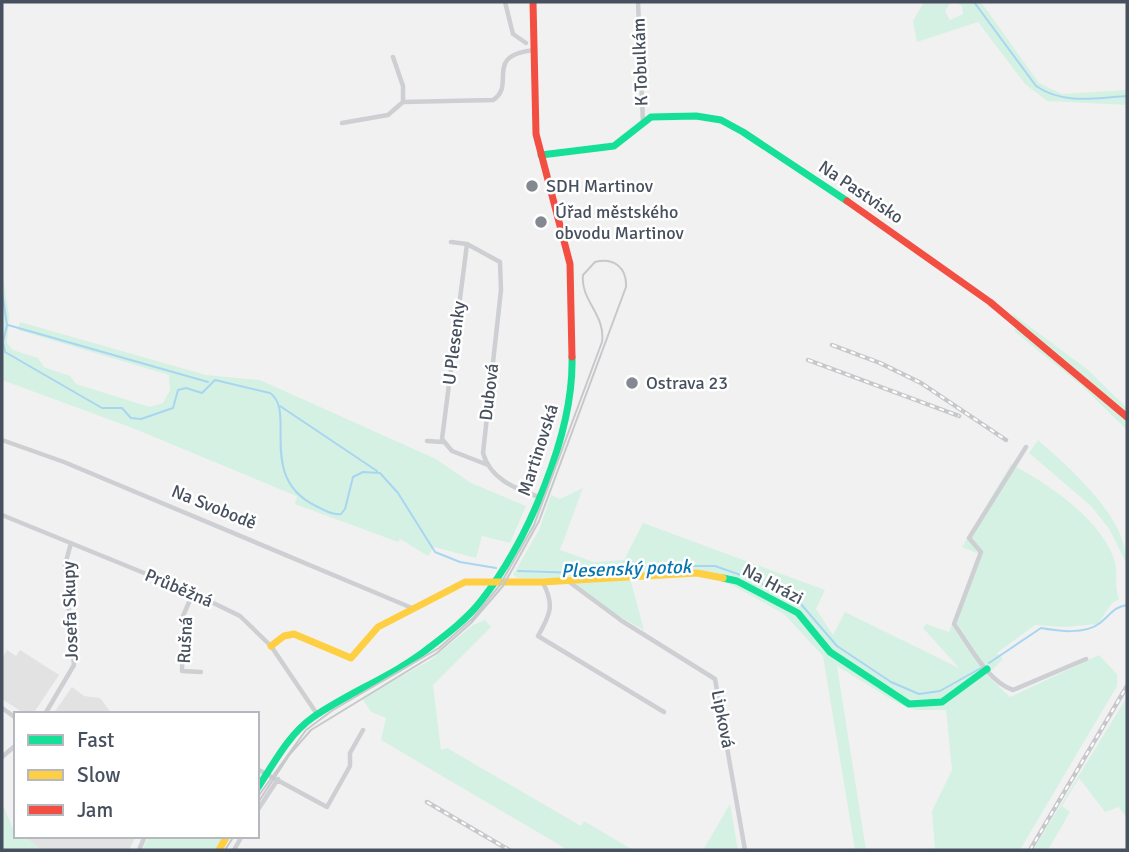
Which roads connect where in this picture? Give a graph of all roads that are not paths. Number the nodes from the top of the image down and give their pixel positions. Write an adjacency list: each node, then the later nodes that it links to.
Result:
1 (505, 2): 5 (street)
2 (533, 2): 4 (street, Martinovská)
3 (638, 2): 11 (street, K Tobulkám)
4 (536, 41): 5 (street); 6 (street, Martinovská)
5 (526, 43): 7 (street)
6 (536, 50): 7 (street); 12 (street, Martinovská)
7 (526, 51): 9 (street)
8 (393, 57): 9 (street)
9 (403, 102): 10 (street)
10 (342, 123)
11 (643, 123): 12 (street, Na Pastvisko); 15 (street, Na Pastvisko)
12 (541, 155): 21 (street, Martinovská)
13 (451, 242): 14 (street)
14 (467, 244): 18 (street, U Plesenky); 20 (street, Dubová)
15 (1127, 417)
16 (2, 440): 28 (street, Na Svobodě)
17 (427, 441): 18 (street)
18 (443, 442): 20 (street)
19 (1026, 447): 31 (street)
20 (488, 465): 21 (street)
21 (540, 498): 24 (street, Martinovská)
22 (2, 515): 23 (street, Průběžná)
23 (71, 543): 27 (street, Průběžná); 33 (street, Josefa Skupy)
24 (497, 581): 26 (street, Na Hrázi); 28 (street); 35 (street, Martinovská)
25 (568, 581): 26 (street, Na Hrázi); 31 (street, Na Hrázi); 42 (street, Lipková)
26 (542, 582): 34 (street)
27 (193, 593): 29 (street, Průběžná); 32 (street, Rušná)
28 (413, 608): 29 (street)
29 (271, 646): 35 (street, Průběžná)
30 (1086, 659): 31 (street)
31 (987, 669)
32 (201, 672)
33 (46, 712)
34 (664, 712)
35 (317, 714): 38 (street, Martinovská)
36 (363, 730): 39 (street)
37 (259, 770): 38 (street)
38 (267, 774): 39 (street); 40 (street, Martinovská)
39 (278, 779): 41 (street)
40 (259, 786)
41 (259, 808)
42 (745, 850)

